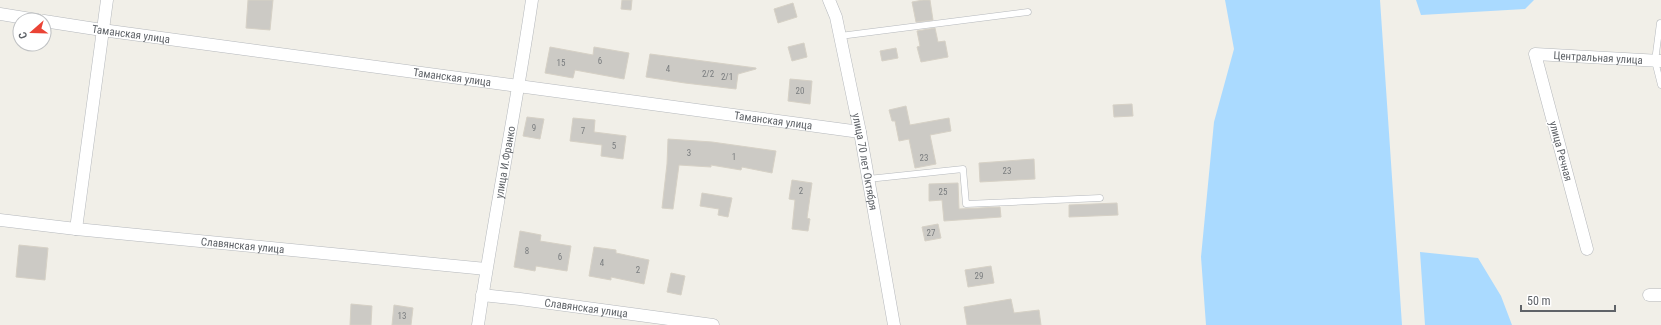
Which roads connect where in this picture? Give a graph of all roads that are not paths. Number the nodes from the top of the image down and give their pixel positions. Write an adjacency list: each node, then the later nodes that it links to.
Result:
1 (107, 0): 9 (street)
2 (532, 0): 14 (street, улица И.Франко)
3 (829, 0): 10 (street, улица 70 лет Октября)
4 (1028, 12): 10 (lane)
5 (0, 14): 6 (street)
6 (12, 16)
7 (52, 22): 9 (street, Таманская улица)
8 (1660, 23): 12 (lane)
9 (102, 30): 14 (street, Таманская улица); 19 (street)
10 (840, 36): 15 (street, улица 70 лет Октября)
11 (1535, 54): 12 (street, Центральная улица); 20 (street, улица Речная)
12 (1658, 61): 13 (lane)
13 (1661, 85)
14 (519, 86): 15 (street, Таманская улица); 21 (street, улица И.Франко)
15 (860, 132): 16 (street, улица 70 лет Октября)
16 (868, 179): 17 (lane); 25 (street, улица 70 лет Октября)
17 (1100, 198)
18 (0, 220): 19 (street, Славянская улица)
19 (76, 229): 21 (street, Славянская улица)
20 (1587, 249)
21 (486, 269): 22 (street, улица И.Франко)
22 (482, 295): 23 (street, улица И.Франко); 24 (street, Славянская улица)
23 (478, 325)
24 (713, 325)
25 (894, 325)

